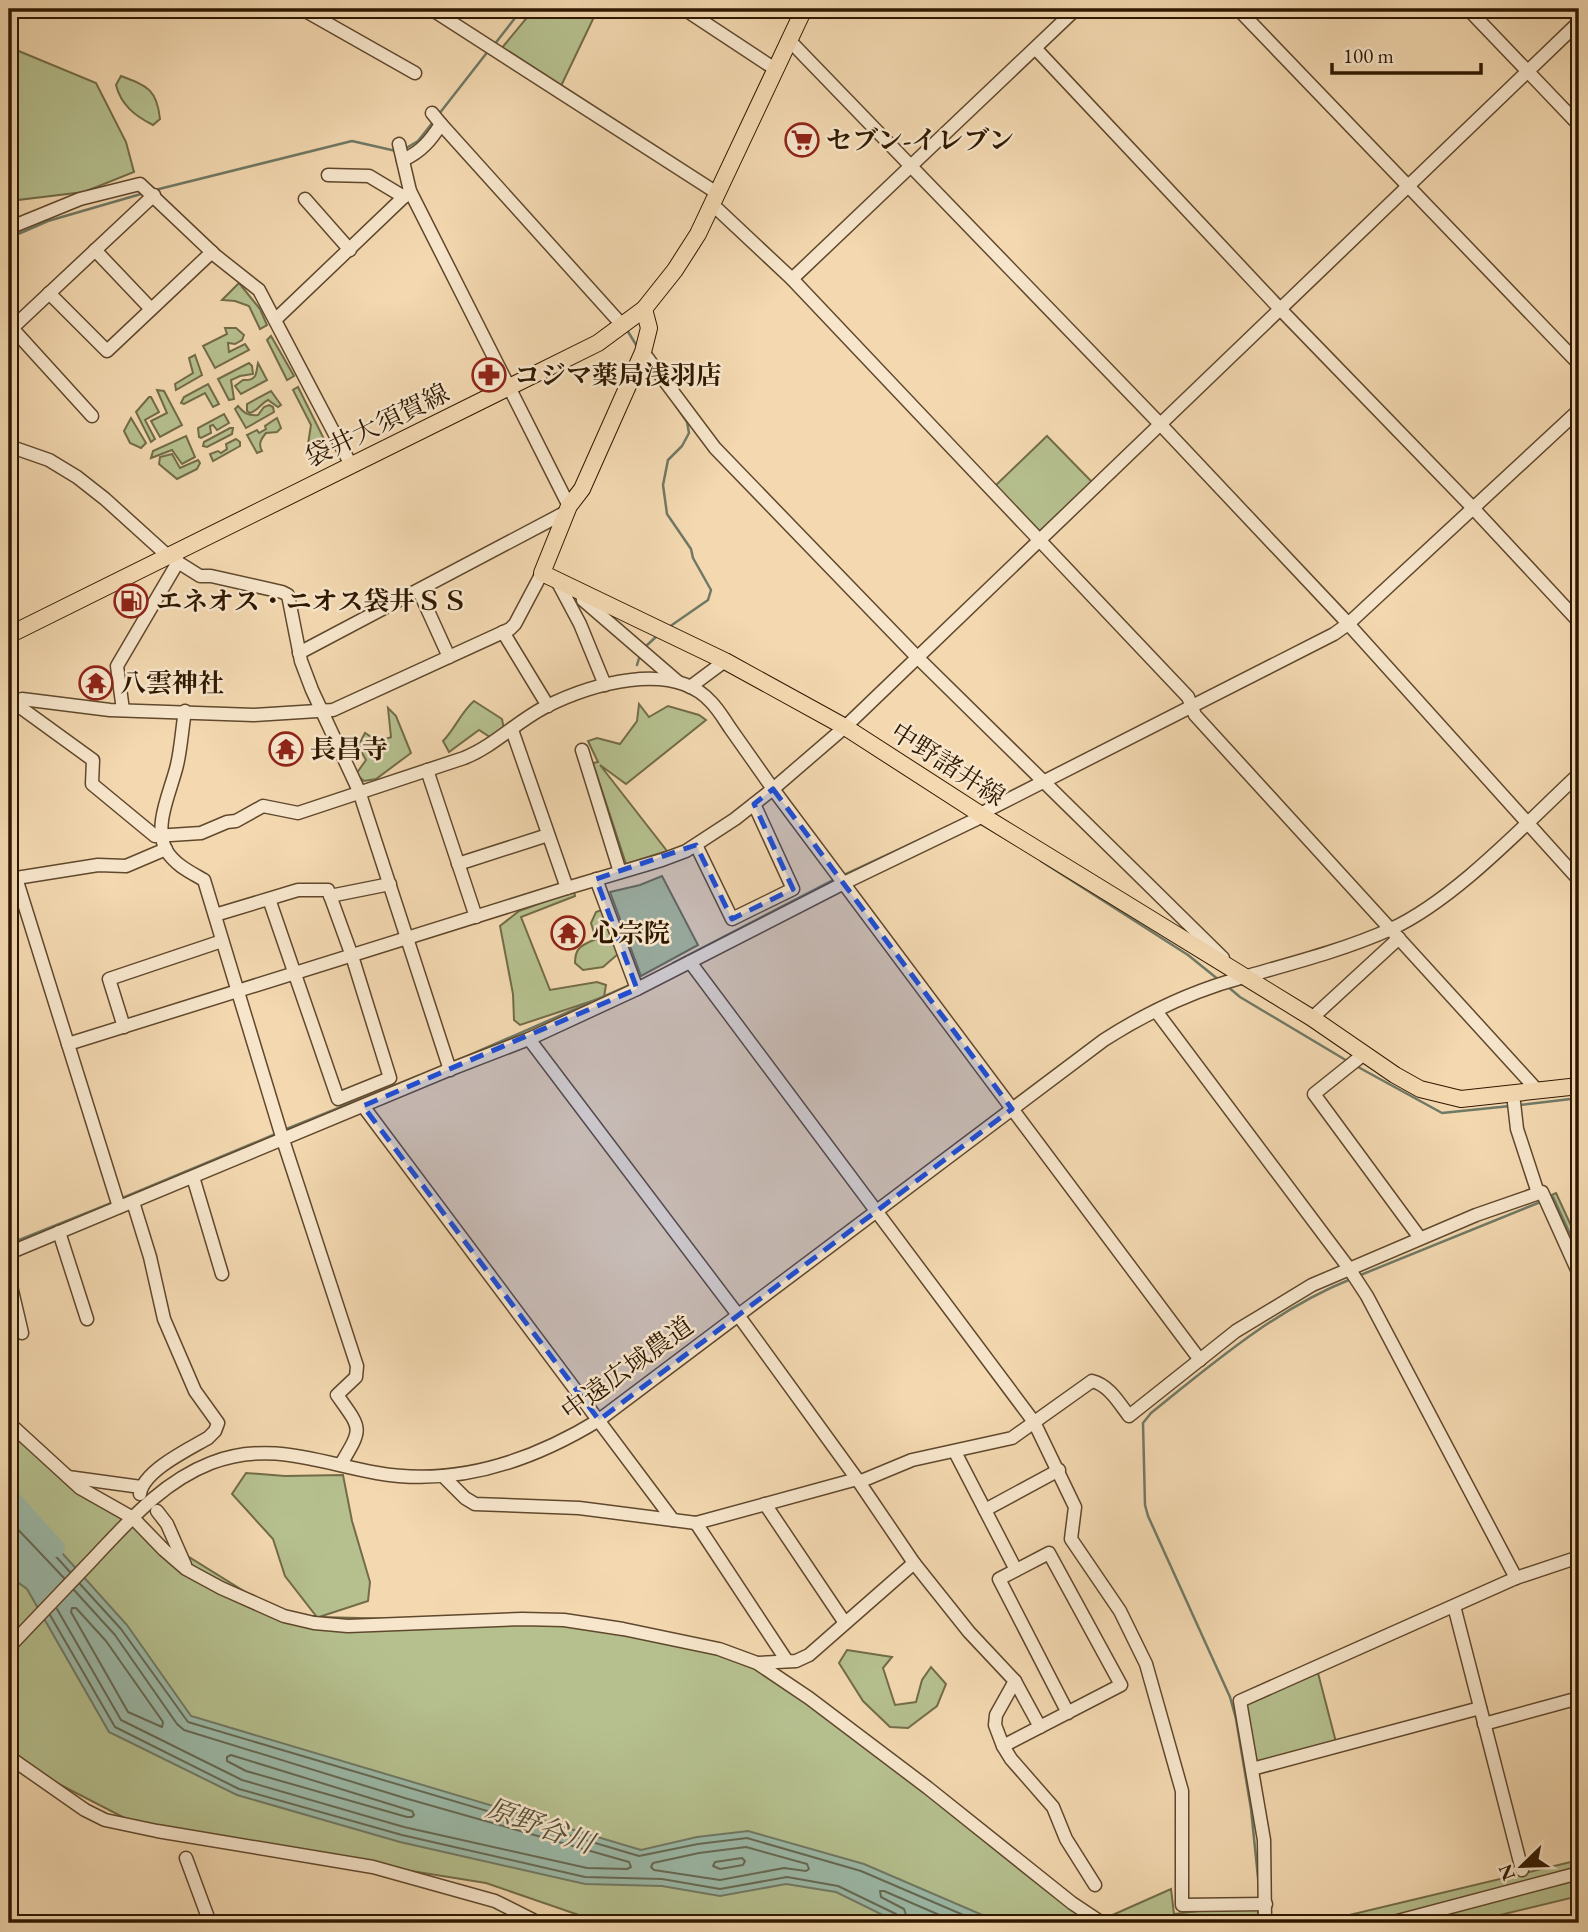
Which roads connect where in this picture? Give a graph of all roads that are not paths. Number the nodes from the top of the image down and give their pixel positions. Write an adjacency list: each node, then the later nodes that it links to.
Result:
1 (302, 9): 13 (street)
2 (430, 9): 25 (street)
3 (684, 9): 11 (street)
4 (804, 9): 9 (main road, 袋井大須賀線)
5 (1076, 9): 10 (street)
6 (1238, 9): 21 (street)
7 (1468, 9): 12 (street)
8 (1579, 22): 12 (street)
9 (789, 40): 11 (main road, 袋井大須賀線); 19 (street)
10 (1036, 49): 19 (street); 34 (street)
11 (775, 69): 25 (main road, 袋井大須賀線)
12 (1528, 71): 16 (street); 21 (street)
13 (415, 73)
14 (432, 113): 15 (street)
15 (441, 124): 18 (street); 36 (street)
16 (1579, 125)
17 (399, 144): 18 (street)
18 (403, 160): 22 (street)
19 (912, 166): 30 (street); 43 (street)
20 (328, 175): 22 (street)
21 (1409, 188): 34 (street); 39 (street)
22 (407, 194): 28 (street); 40 (street)
23 (154, 195): 26 (street); 27 (street); 29 (street)
24 (304, 199): 28 (street)
25 (715, 199): 30 (street); 33 (main road, 袋井大須賀線)
26 (9, 228)
27 (95, 250): 31 (street); 32 (street)
28 (350, 250): 35 (street)
29 (212, 251): 32 (street); 35 (street)
30 (792, 279): 48 (street)
31 (49, 293): 32 (street); 37 (street)
32 (151, 309)
33 (644, 309): 36 (main road, 袋井大須賀線); 38 (main road)
34 (1281, 310): 43 (street); 46 (street)
35 (275, 319): 45 (street)
36 (623, 326): 40 (main road, 袋井大須賀線)
37 (10, 329): 42 (street)
38 (643, 352): 47 (main road); 59 (street)
39 (1579, 364)
40 (509, 387): 45 (main road, 袋井大須賀線); 47 (street)
41 (1579, 410): 46 (street)
42 (92, 416)
43 (1161, 425): 48 (street); 53 (street)
44 (9, 446): 49 (street)
45 (351, 465): 49 (main road, 袋井大須賀線)
46 (1473, 508): 53 (street); 54 (street)
47 (568, 509): 50 (main road); 52 (street)
48 (1039, 541): 59 (street); 64 (street)
49 (173, 559): 56 (main road, 袋井大須賀線); 57 (street); 66 (street)
50 (549, 576): 51 (main road, 中野諸井線); 55 (street); 61 (street)
51 (582, 591): 60 (main road, 中野諸井線); 62 (street)
52 (419, 592): 57 (street); 58 (street)
53 (1345, 620): 64 (street); 79 (street)
54 (1579, 622)
55 (503, 632): 58 (street); 65 (street)
56 (9, 635)
57 (299, 653): 68 (street)
58 (449, 657): 68 (street)
59 (917, 657): 69 (street); 74 (street)
60 (725, 661): 62 (street); 69 (main road, 中野諸井線)
61 (605, 685): 62 (street); 65 (street)
62 (685, 686): 75 (street)
63 (10, 699): 66 (street); 80 (street)
64 (1190, 701): 74 (street); 96 (street)
65 (548, 706): 70 (street)
66 (122, 710): 67 (street)
67 (185, 711): 68 (street); 80 (street)
68 (322, 711): 76 (street)
69 (845, 727): 75 (street); 78 (main road, 中野諸井線)
70 (512, 730): 72 (street); 81 (street)
71 (582, 750): 85 (street)
72 (427, 770): 76 (street); 84 (street)
73 (1579, 774): 79 (street)
74 (1043, 781): 78 (street); 102 (street)
75 (773, 789): 77 (street); 89 (street)
76 (359, 791): 80 (street); 90 (street)
77 (754, 804): 82 (street); 82 (street)
78 (981, 815): 89 (street); 102 (main road, 中野諸井線)
79 (1527, 823): 88 (street); 96 (street)
80 (161, 835): 83 (street)
81 (548, 835): 84 (street); 91 (street)
82 (696, 845): 85 (street)
83 (166, 849): 86 (street); 94 (street)
84 (458, 864): 95 (street)
85 (620, 872): 87 (street)
86 (13, 879): 109 (street)
87 (596, 879): 91 (street); 103 (street)
88 (1579, 880)
89 (844, 883): 100 (street); 116 (street)
90 (390, 884): 92 (street); 97 (street)
91 (567, 888): 95 (street)
92 (330, 896): 93 (street); 99 (street)
93 (269, 899): 94 (street); 101 (street)
94 (215, 915): 98 (street)
95 (476, 917): 97 (street)
96 (1395, 933): 102 (street, 中遠広域農道); 106 (street); 113 (street)
97 (407, 938): 99 (street); 111 (street)
98 (222, 941): 104 (street); 107 (street)
99 (352, 956): 101 (street); 101 (street)
100 (690, 962): 103 (street); 122 (street)
101 (295, 974): 104 (street)
102 (1242, 977): 105 (street, 中遠広域農道); 106 (main road, 中野諸井線)
103 (637, 989): 108 (street)
104 (238, 993): 107 (street); 117 (street)
105 (1156, 1011): 116 (street, 中遠広域農道); 126 (street)
106 (1312, 1018): 110 (main road, 中野諸井線)
107 (124, 1027): 109 (street)
108 (529, 1039): 111 (street); 130 (street)
109 (68, 1044): 121 (street)
110 (1364, 1054): 114 (main road, 中野諸井線); 124 (street)
111 (450, 1070): 115 (street)
112 (1579, 1086): 113 (main road, 中野諸井線)
113 (1538, 1091): 114 (main road, 中野諸井線)
114 (1513, 1094): 119 (street)
115 (363, 1106): 117 (street); 134 (street)
116 (1012, 1109): 122 (street, 中遠広域農道); 133 (street)
117 (284, 1140): 118 (street); 138 (street)
118 (193, 1177): 120 (street); 127 (street)
119 (1538, 1193): 124 (street); 128 (street)
120 (133, 1202): 121 (street); 141 (street)
121 (119, 1207): 123 (street)
122 (876, 1212): 130 (street, 中遠広域農道); 135 (street)
123 (59, 1232): 125 (street); 131 (street)
124 (1420, 1238): 126 (street)
125 (9, 1253)
126 (1349, 1267): 133 (street); 153 (street)
127 (222, 1274)
128 (1579, 1274)
129 (9, 1281): 132 (street)
130 (738, 1315): 134 (street, 中遠広域農道); 142 (street)
131 (87, 1319)
132 (22, 1334)
133 (1200, 1360): 135 (street)
134 (598, 1420): 140 (street, 中遠広域農道); 147 (street)
135 (1034, 1422): 137 (street); 139 (street)
136 (9, 1423): 141 (street)
137 (954, 1452): 142 (street); 144 (street)
138 (341, 1464): 140 (street, 中遠広域農道); 146 (street, 中遠広域農道)
139 (1059, 1470): 144 (street); 172 (street)
140 (443, 1476): 147 (street)
141 (68, 1477): 146 (street)
142 (858, 1480): 143 (street); 150 (street)
143 (765, 1504): 148 (street); 155 (street)
144 (985, 1510): 152 (street)
145 (157, 1511): 151 (street)
146 (133, 1518): 151 (street); 156 (street, 中遠広域農道)
147 (673, 1520): 148 (street)
148 (696, 1523): 157 (street)
149 (1579, 1557): 153 (street)
150 (914, 1563): 155 (street); 159 (street)
151 (187, 1569): 158 (street)
152 (1016, 1570): 162 (street); 162 (street)
153 (1516, 1578): 154 (street)
154 (1454, 1606): 161 (street); 167 (street)
155 (845, 1623): 157 (street)
156 (9, 1647)
157 (787, 1661): 158 (street)
158 (757, 1662): 175 (street)
159 (1015, 1681): 164 (street); 165 (street)
160 (1579, 1698): 163 (street)
161 (1480, 1708): 163 (street); 167 (street)
162 (1068, 1713): 164 (street)
163 (1484, 1724): 169 (street)
164 (1041, 1727): 165 (street)
165 (1003, 1746): 171 (street)
166 (9, 1757): 174 (street)
167 (1252, 1769): 172 (street)
168 (186, 1858): 173 (street)
169 (1522, 1870)
170 (1579, 1873): 177 (street)
171 (1095, 1885)
172 (1266, 1904): 176 (street)
173 (209, 1923)
174 (539, 1923)
175 (1102, 1923)
176 (1265, 1923)
177 (1390, 1923)

